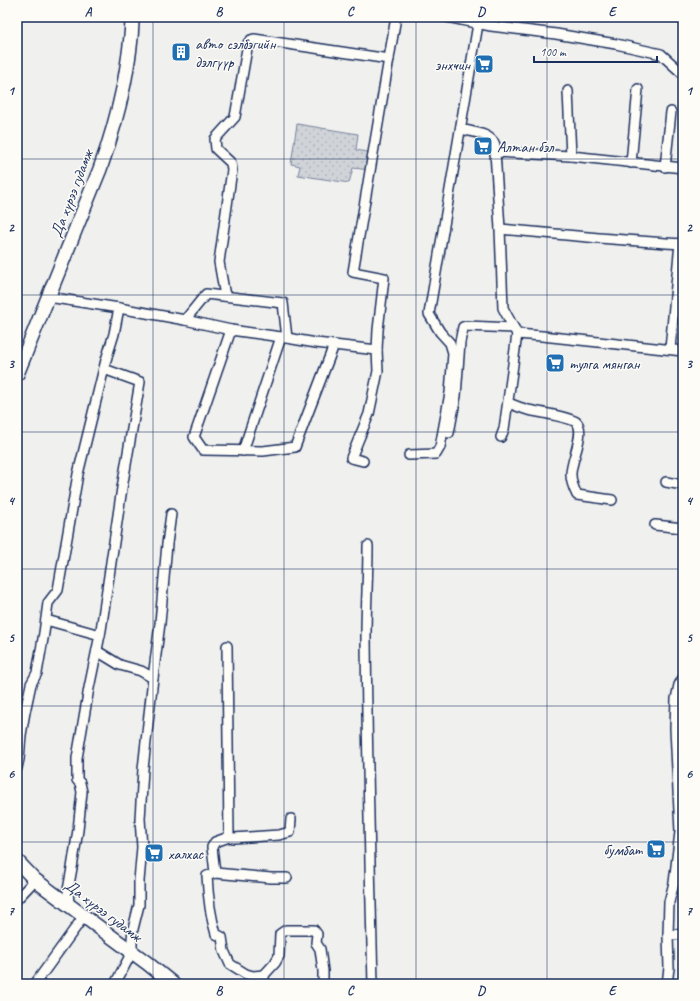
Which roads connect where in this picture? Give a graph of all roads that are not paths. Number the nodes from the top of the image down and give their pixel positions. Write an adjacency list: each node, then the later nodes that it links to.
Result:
1 (132, 17): 19 (main road, Да хүрээ гудамж)
2 (396, 17): 5 (street)
3 (447, 17): 4 (street)
4 (478, 24): 6 (street); 10 (street)
5 (389, 59): 18 (street); 27 (street)
6 (683, 74)
7 (638, 89): 13 (street)
8 (568, 91): 12 (street)
9 (671, 112): 14 (street)
10 (461, 129): 11 (street); 35 (street)
11 (495, 152): 12 (street); 16 (street)
12 (571, 156): 13 (street)
13 (631, 163): 14 (street)
14 (665, 167): 15 (street)
15 (683, 168)
16 (500, 229): 17 (street); 23 (street)
17 (681, 243): 26 (street)
18 (225, 296): 21 (street); 24 (street)
19 (48, 297): 20 (street); 30 (main road, Да хүрээ гудамж)
20 (120, 308): 21 (street); 29 (street)
21 (185, 320): 22 (street)
22 (231, 330): 24 (street); 34 (street)
23 (515, 331): 26 (street); 31 (street); 32 (street)
24 (284, 337): 25 (street); 34 (street)
25 (334, 345): 27 (street); 34 (street)
26 (670, 349): 28 (street)
27 (377, 350): 36 (street)
28 (683, 351)
29 (104, 369): 44 (street); 45 (street)
30 (17, 374)
31 (508, 403): 33 (street); 39 (street)
32 (449, 433)
33 (501, 437)
34 (243, 451)
35 (409, 454)
36 (363, 461)
37 (666, 482): 38 (street)
38 (683, 485)
39 (612, 500)
40 (171, 514): 48 (street)
41 (656, 525): 42 (street)
42 (683, 528)
43 (368, 546): 68 (street)
44 (46, 620): 45 (street); 50 (street)
45 (100, 635): 47 (street)
46 (227, 646): 52 (street)
47 (97, 651): 48 (street); 58 (street)
48 (153, 678): 62 (street)
49 (683, 678): 61 (street)
50 (17, 768)
51 (291, 819): 52 (street)
52 (229, 837): 54 (street)
53 (17, 861): 56 (main road, Да хүрээ гудамж)
54 (215, 873): 55 (street); 63 (street)
55 (287, 878)
56 (35, 880): 57 (street); 58 (main road, Да хүрээ гудамж)
57 (17, 899)
58 (69, 905): 59 (main road, Да хүрээ гудамж)
59 (84, 916): 62 (main road, Да хүрээ гудамж); 64 (street)
60 (683, 934): 61 (street)
61 (668, 935): 69 (street)
62 (132, 952): 65 (street); 66 (main road, Да хүрээ гудамж)
63 (264, 980): 67 (street)
64 (35, 984)
65 (115, 984)
66 (173, 984)
67 (323, 984)
68 (373, 984)
69 (666, 984)

